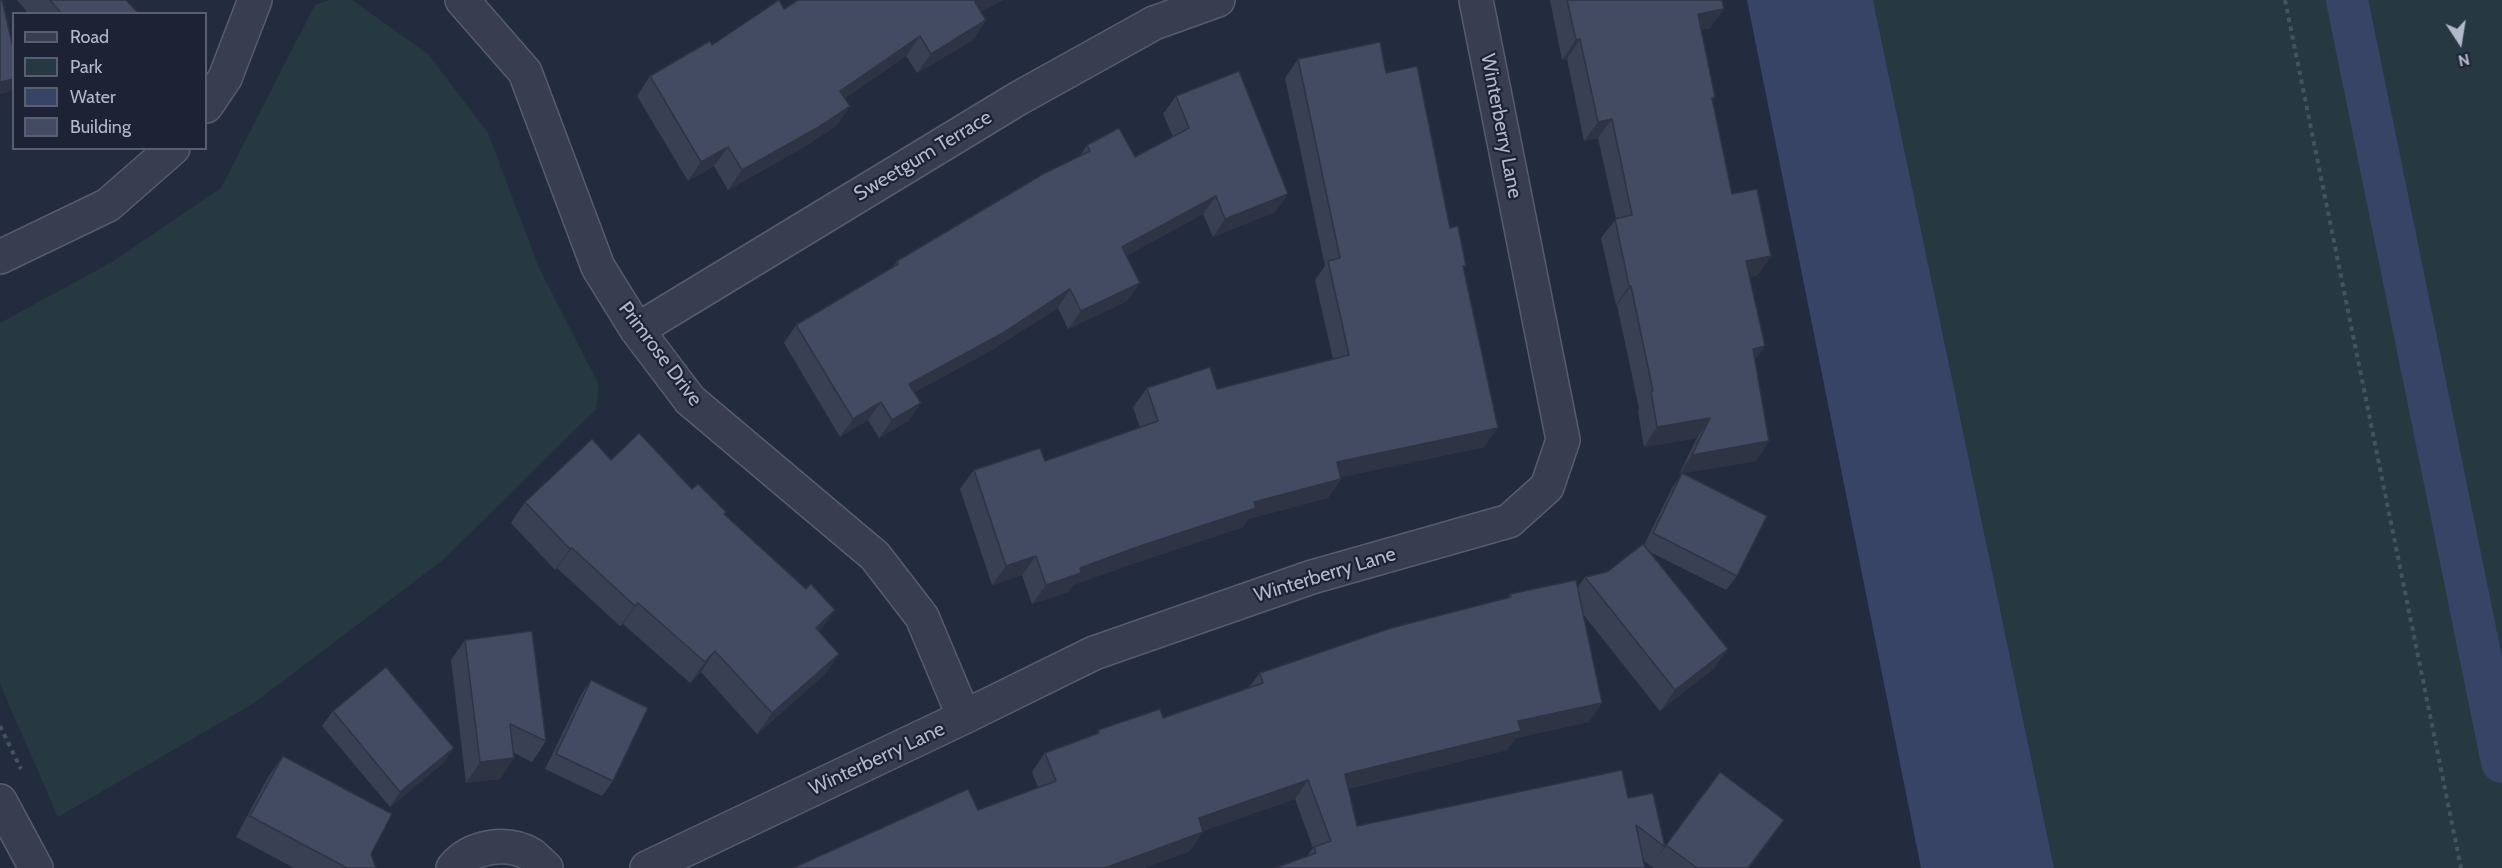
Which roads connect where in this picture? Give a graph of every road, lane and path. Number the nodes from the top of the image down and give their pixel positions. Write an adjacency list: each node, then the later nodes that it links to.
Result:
1 (255, 0): 6 (street)
2 (462, 0): 9 (street, Primrose Drive)
3 (1218, 0): 9 (street, Sweetgum Terrace)
4 (1476, 0): 10 (street, Winterberry Lane)
5 (2285, 0): 16 (path)
6 (207, 104)
7 (171, 150): 8 (street)
8 (0, 256)
9 (637, 330): 10 (street, Primrose Drive)
10 (964, 717): 15 (street, Winterberry Lane)
11 (0, 801): 12 (street)
12 (36, 868)
13 (453, 868): 14 (street)
14 (546, 868)
15 (647, 868)
16 (2461, 868)

